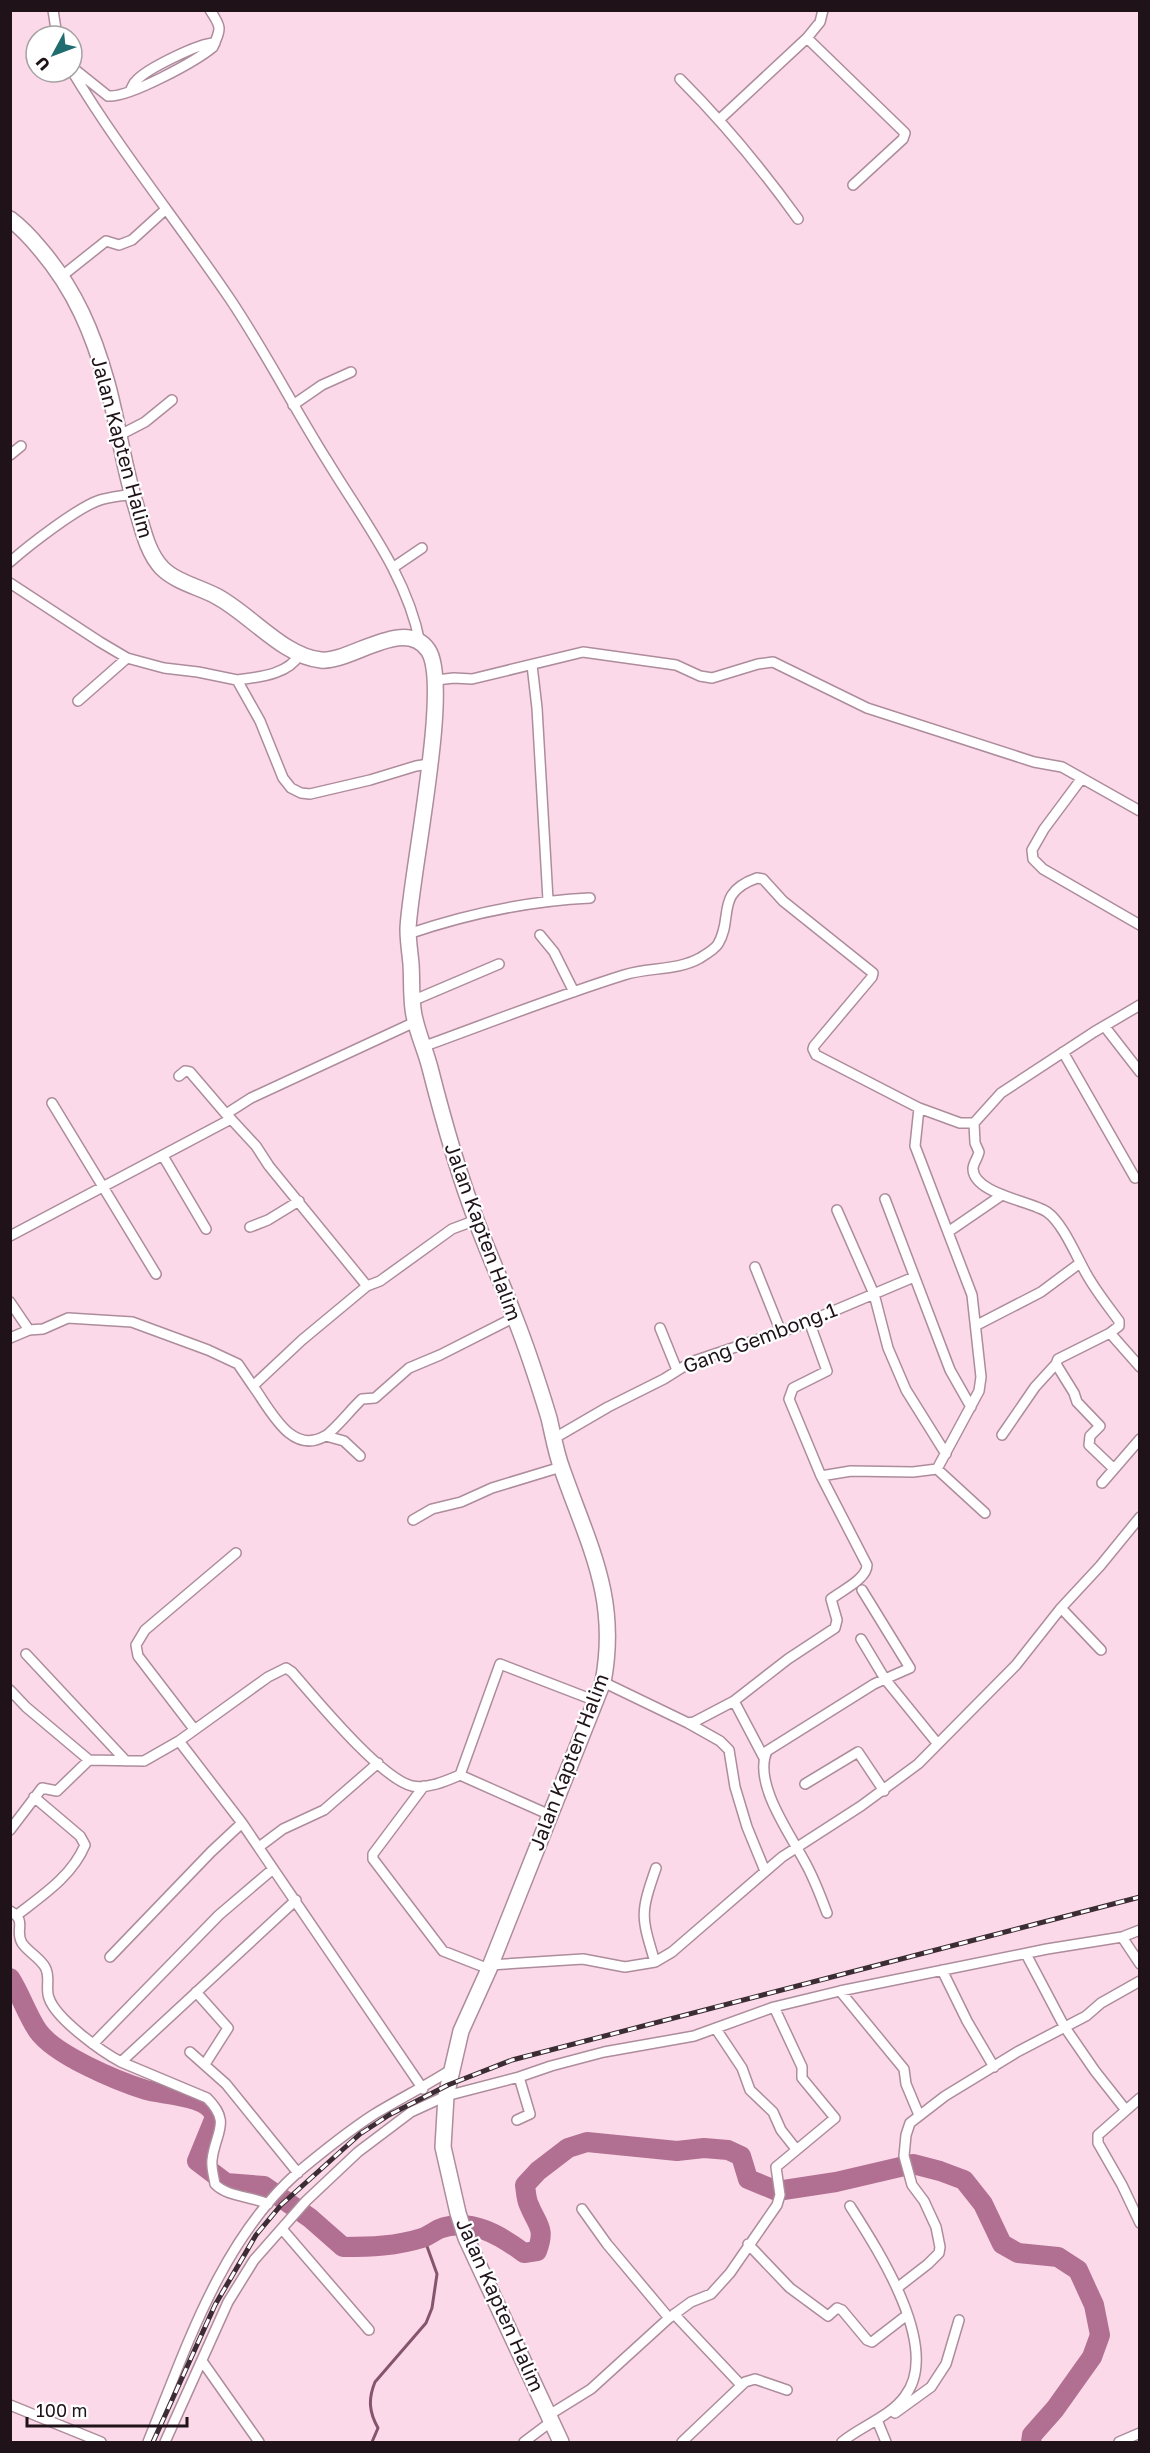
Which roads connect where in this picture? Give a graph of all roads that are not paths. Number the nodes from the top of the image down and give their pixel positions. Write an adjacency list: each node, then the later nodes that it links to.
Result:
1 (210, 10): 4 (street)
2 (823, 10): 3 (street)
3 (807, 38): 7 (street); 8 (street)
4 (84, 79)
5 (680, 79): 7 (street)
6 (81, 84): 9 (street)
7 (720, 119): 10 (street)
8 (853, 185)
9 (165, 210): 12 (street); 15 (street)
10 (798, 219)
11 (13, 223): 12 (main road, Jalan Kapten Halim)
12 (63, 276): 16 (main road, Jalan Kapten Halim)
13 (351, 372): 15 (street)
14 (172, 400): 16 (street)
15 (293, 405): 22 (street)
16 (118, 436): 19 (main road, Jalan Kapten Halim)
17 (21, 446): 18 (street)
18 (10, 455)
19 (132, 494): 21 (street); 25 (main road, Jalan Kapten Halim)
20 (422, 548): 22 (street)
21 (10, 562)
22 (394, 567): 24 (street)
23 (10, 583): 26 (street)
24 (420, 643): 25 (main road, Jalan Kapten Halim); 29 (main road, Jalan Kapten Halim)
25 (300, 654): 28 (street)
26 (127, 658): 28 (street); 30 (street)
27 (532, 665): 29 (street); 32 (street); 35 (street)
28 (237, 680): 31 (street)
29 (436, 680): 31 (main road, Jalan Kapten Halim)
30 (78, 700)
31 (429, 765): 37 (main road, Jalan Kapten Halim)
32 (1082, 778): 33 (street); 36 (street)
33 (1140, 811)
34 (590, 898): 35 (street)
35 (548, 900): 37 (street)
36 (1140, 925)
37 (408, 934): 41 (main road, Jalan Kapten Halim)
38 (540, 935): 40 (street)
39 (499, 964): 41 (street)
40 (574, 992): 45 (street); 50 (street)
41 (412, 1001): 43 (main road, Jalan Kapten Halim)
42 (1140, 1005): 44 (street)
43 (415, 1022): 45 (main road, Jalan Kapten Halim); 51 (street)
44 (1105, 1027): 46 (street); 47 (street)
45 (425, 1047): 60 (main road, Jalan Kapten Halim)
46 (1063, 1052): 52 (street); 54 (street)
47 (1140, 1072)
48 (178, 1076): 51 (street)
49 (52, 1103): 55 (street)
50 (919, 1108): 52 (street); 63 (street)
51 (228, 1116): 53 (street); 58 (street)
52 (974, 1123): 56 (street)
53 (163, 1156): 55 (street); 62 (street)
54 (1135, 1178)
55 (103, 1187): 64 (street); 67 (street)
56 (1002, 1195): 63 (street); 65 (street)
57 (885, 1199): 68 (street)
58 (299, 1201): 61 (street); 69 (street)
59 (837, 1210): 70 (street)
60 (476, 1220): 69 (street); 72 (main road, Jalan Kapten Halim)
61 (250, 1227)
62 (206, 1229)
63 (948, 1232): 74 (street)
64 (10, 1236)
65 (1080, 1263): 74 (street); 78 (street)
66 (755, 1267): 77 (street)
67 (156, 1274)
68 (914, 1277): 70 (street, Gang Gembong.1); 84 (street)
69 (367, 1286): 83 (street)
70 (874, 1294): 73 (street, Gang Gembong.1); 89 (street)
71 (10, 1302): 76 (street)
72 (515, 1317): 86 (street); 87 (main road, Jalan Kapten Halim)
73 (808, 1322): 77 (street, Gang Gembong.1); 94 (street)
74 (977, 1325): 84 (street)
75 (660, 1328): 82 (street)
76 (29, 1330): 79 (street); 83 (street)
77 (781, 1332): 82 (street, Gang Gembong.1)
78 (1110, 1333): 80 (street); 81 (street)
79 (10, 1338)
80 (1056, 1364): 85 (street); 92 (street)
81 (1140, 1366)
82 (677, 1370): 87 (street, Gang Gembong.1)
83 (253, 1386): 86 (street)
84 (971, 1407): 89 (street)
85 (1002, 1434)
86 (326, 1436): 90 (street)
87 (553, 1439): 91 (main road, Jalan Kapten Halim)
88 (1140, 1439): 92 (street)
89 (946, 1454): 93 (street)
90 (360, 1456)
91 (561, 1467): 98 (street); 106 (main road, Jalan Kapten Halim)
92 (1113, 1468): 95 (street)
93 (937, 1469): 94 (street); 96 (street)
94 (821, 1476): 109 (street)
95 (1102, 1483)
96 (985, 1514)
97 (1140, 1517): 101 (street)
98 (413, 1520)
99 (236, 1553): 111 (street)
100 (862, 1590): 105 (street)
101 (1061, 1608): 103 (street); 113 (street)
102 (861, 1639): 105 (street)
103 (1101, 1650)
104 (26, 1654): 116 (street)
105 (885, 1679): 113 (street); 114 (street)
106 (603, 1682): 108 (main road, Jalan Kapten Halim); 110 (street)
107 (10, 1690): 115 (street)
108 (596, 1701): 118 (street); 123 (main road, Jalan Kapten Halim)
109 (734, 1701): 110 (street); 114 (street)
110 (688, 1723): 130 (street)
111 (194, 1729): 112 (street); 117 (street)
112 (179, 1741): 116 (street); 124 (street)
113 (937, 1743): 121 (street)
114 (764, 1758): 126 (street)
115 (89, 1760): 116 (street); 122 (street)
116 (126, 1761)
117 (378, 1763): 120 (street); 127 (street)
118 (460, 1775): 120 (street); 123 (street)
119 (805, 1784): 121 (street)
120 (424, 1786): 140 (street)
121 (884, 1791): 126 (street)
122 (34, 1797): 125 (street); 132 (street)
123 (550, 1815): 140 (main road, Jalan Kapten Halim)
124 (242, 1823): 127 (street); 137 (street)
125 (10, 1830)
126 (796, 1846): 130 (street); 133 (street)
127 (259, 1847): 129 (street)
128 (656, 1868): 138 (street)
129 (273, 1869): 131 (street); 148 (street)
130 (765, 1871): 138 (street)
131 (296, 1900): 144 (street); 155 (street)
132 (14, 1913): 148 (street)
133 (827, 1913)
134 (1140, 1930): 135 (street)
135 (1122, 1937): 136 (street); 139 (street)
136 (1026, 1954): 141 (street); 146 (street)
137 (111, 1957)
138 (655, 1962): 140 (street)
139 (1140, 1964)
140 (490, 1967): 153 (main road, Jalan Kapten Halim)
141 (942, 1970): 143 (street); 152 (street)
142 (1140, 1981): 146 (street)
143 (840, 1991): 145 (street); 159 (street)
144 (196, 1992): 150 (street); 151 (street)
145 (774, 2007): 147 (street); 161 (street)
146 (1064, 2026): 152 (street); 158 (street)
147 (716, 2029): 154 (street); 161 (street)
148 (93, 2044): 150 (street)
149 (190, 2052): 151 (street)
150 (121, 2062): 163 (street)
151 (205, 2064): 162 (street)
152 (994, 2067): 159 (street)
153 (452, 2069): 155 (street); 156 (main road, Jalan Kapten Halim)
154 (519, 2077): 156 (street); 160 (street)
155 (423, 2089): 162 (street)
156 (446, 2096): 167 (street); 178 (main road, Jalan Kapten Halim)
157 (1140, 2098): 158 (street)
158 (1125, 2109): 166 (street)
159 (919, 2115): 169 (street)
160 (517, 2120)
161 (796, 2149): 168 (street)
162 (298, 2173): 163 (street)
163 (271, 2201): 182 (street)
164 (850, 2206): 169 (street)
165 (582, 2209): 171 (street)
166 (1140, 2223)
167 (282, 2229): 173 (street); 174 (street)
168 (748, 2244): 170 (street); 171 (street)
169 (897, 2288): 170 (street)
170 (907, 2315): 179 (street)
171 (672, 2316): 175 (street); 178 (street)
172 (959, 2320): 179 (street)
173 (369, 2330)
174 (202, 2361): 183 (street); 184 (street)
175 (741, 2385): 176 (street); 187 (street)
176 (787, 2390)
177 (10, 2404): 181 (street)
178 (550, 2418): 185 (street); 186 (main road, Jalan Kapten Halim)
179 (878, 2422): 188 (street); 189 (street)
180 (1140, 2433): 190 (street)
181 (101, 2442)
182 (148, 2442)
183 (165, 2442)
184 (259, 2442)
185 (524, 2442)
186 (561, 2442)
187 (682, 2442)
188 (842, 2442)
189 (886, 2442)
190 (1119, 2442)

